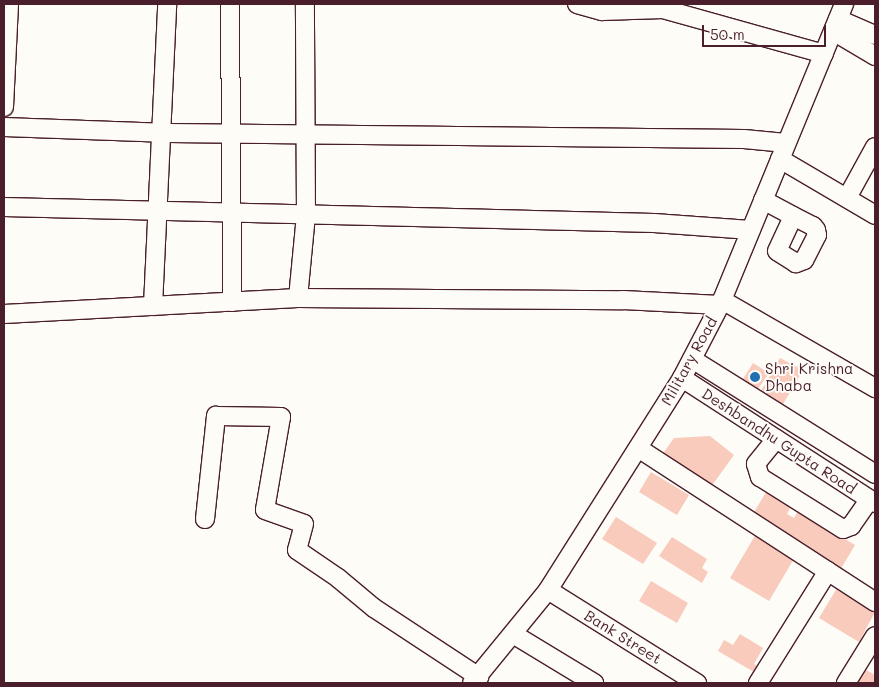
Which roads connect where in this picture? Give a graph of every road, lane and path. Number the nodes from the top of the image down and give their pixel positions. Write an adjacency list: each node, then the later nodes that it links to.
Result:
1 (10, 4): 10 (street)
2 (167, 4): 14 (street)
3 (230, 4): 15 (street)
4 (305, 4): 16 (street)
5 (577, 4): 8 (street)
6 (838, 18): 7 (street); 8 (street, Military Road); 9 (street)
7 (875, 35)
8 (824, 54): 18 (street, Military Road)
9 (875, 56)
10 (5, 59): 11 (street)
11 (4, 84): 12 (street)
12 (4, 106)
13 (4, 126): 14 (street)
14 (160, 133): 15 (street); 22 (street)
15 (231, 134): 16 (street); 23 (street)
16 (303, 134): 18 (street); 24 (street)
17 (875, 147): 19 (street)
18 (783, 151): 19 (street); 20 (street, Military Road)
19 (847, 198): 26 (street)
20 (763, 200): 25 (street); 27 (street, Military Road)
21 (4, 207): 22 (street)
22 (156, 212): 23 (street); 31 (street)
23 (230, 214): 24 (street); 29 (street)
24 (306, 215): 27 (street); 28 (street)
25 (793, 216)
26 (875, 216)
27 (751, 230): 30 (street, Military Road)
28 (298, 298): 29 (street); 30 (street)
29 (232, 302): 31 (street)
30 (721, 302): 33 (street, Military Road); 35 (street)
31 (153, 306): 32 (street)
32 (4, 314)
33 (692, 359): 34 (street, Military Road); 38 (street, Deshbandhu Gupta Road)
34 (682, 378): 36 (street, Deshbandhu Gupta Road); 37 (street, Military Road)
35 (875, 388)
36 (776, 439): 39 (street, Deshbandhu Gupta Road); 39 (street)
37 (638, 448): 41 (street); 42 (street, Military Road)
38 (875, 474)
39 (872, 502)
40 (205, 519): 46 (street)
41 (828, 572): 43 (street); 49 (street)
42 (548, 590): 44 (street, Military Road); 48 (street, Bank Street)
43 (875, 602)
44 (513, 634): 46 (street, Military Road); 47 (street)
45 (875, 636): 50 (street)
46 (476, 680)
47 (594, 683)
48 (697, 683)
49 (758, 683)
50 (846, 683)

